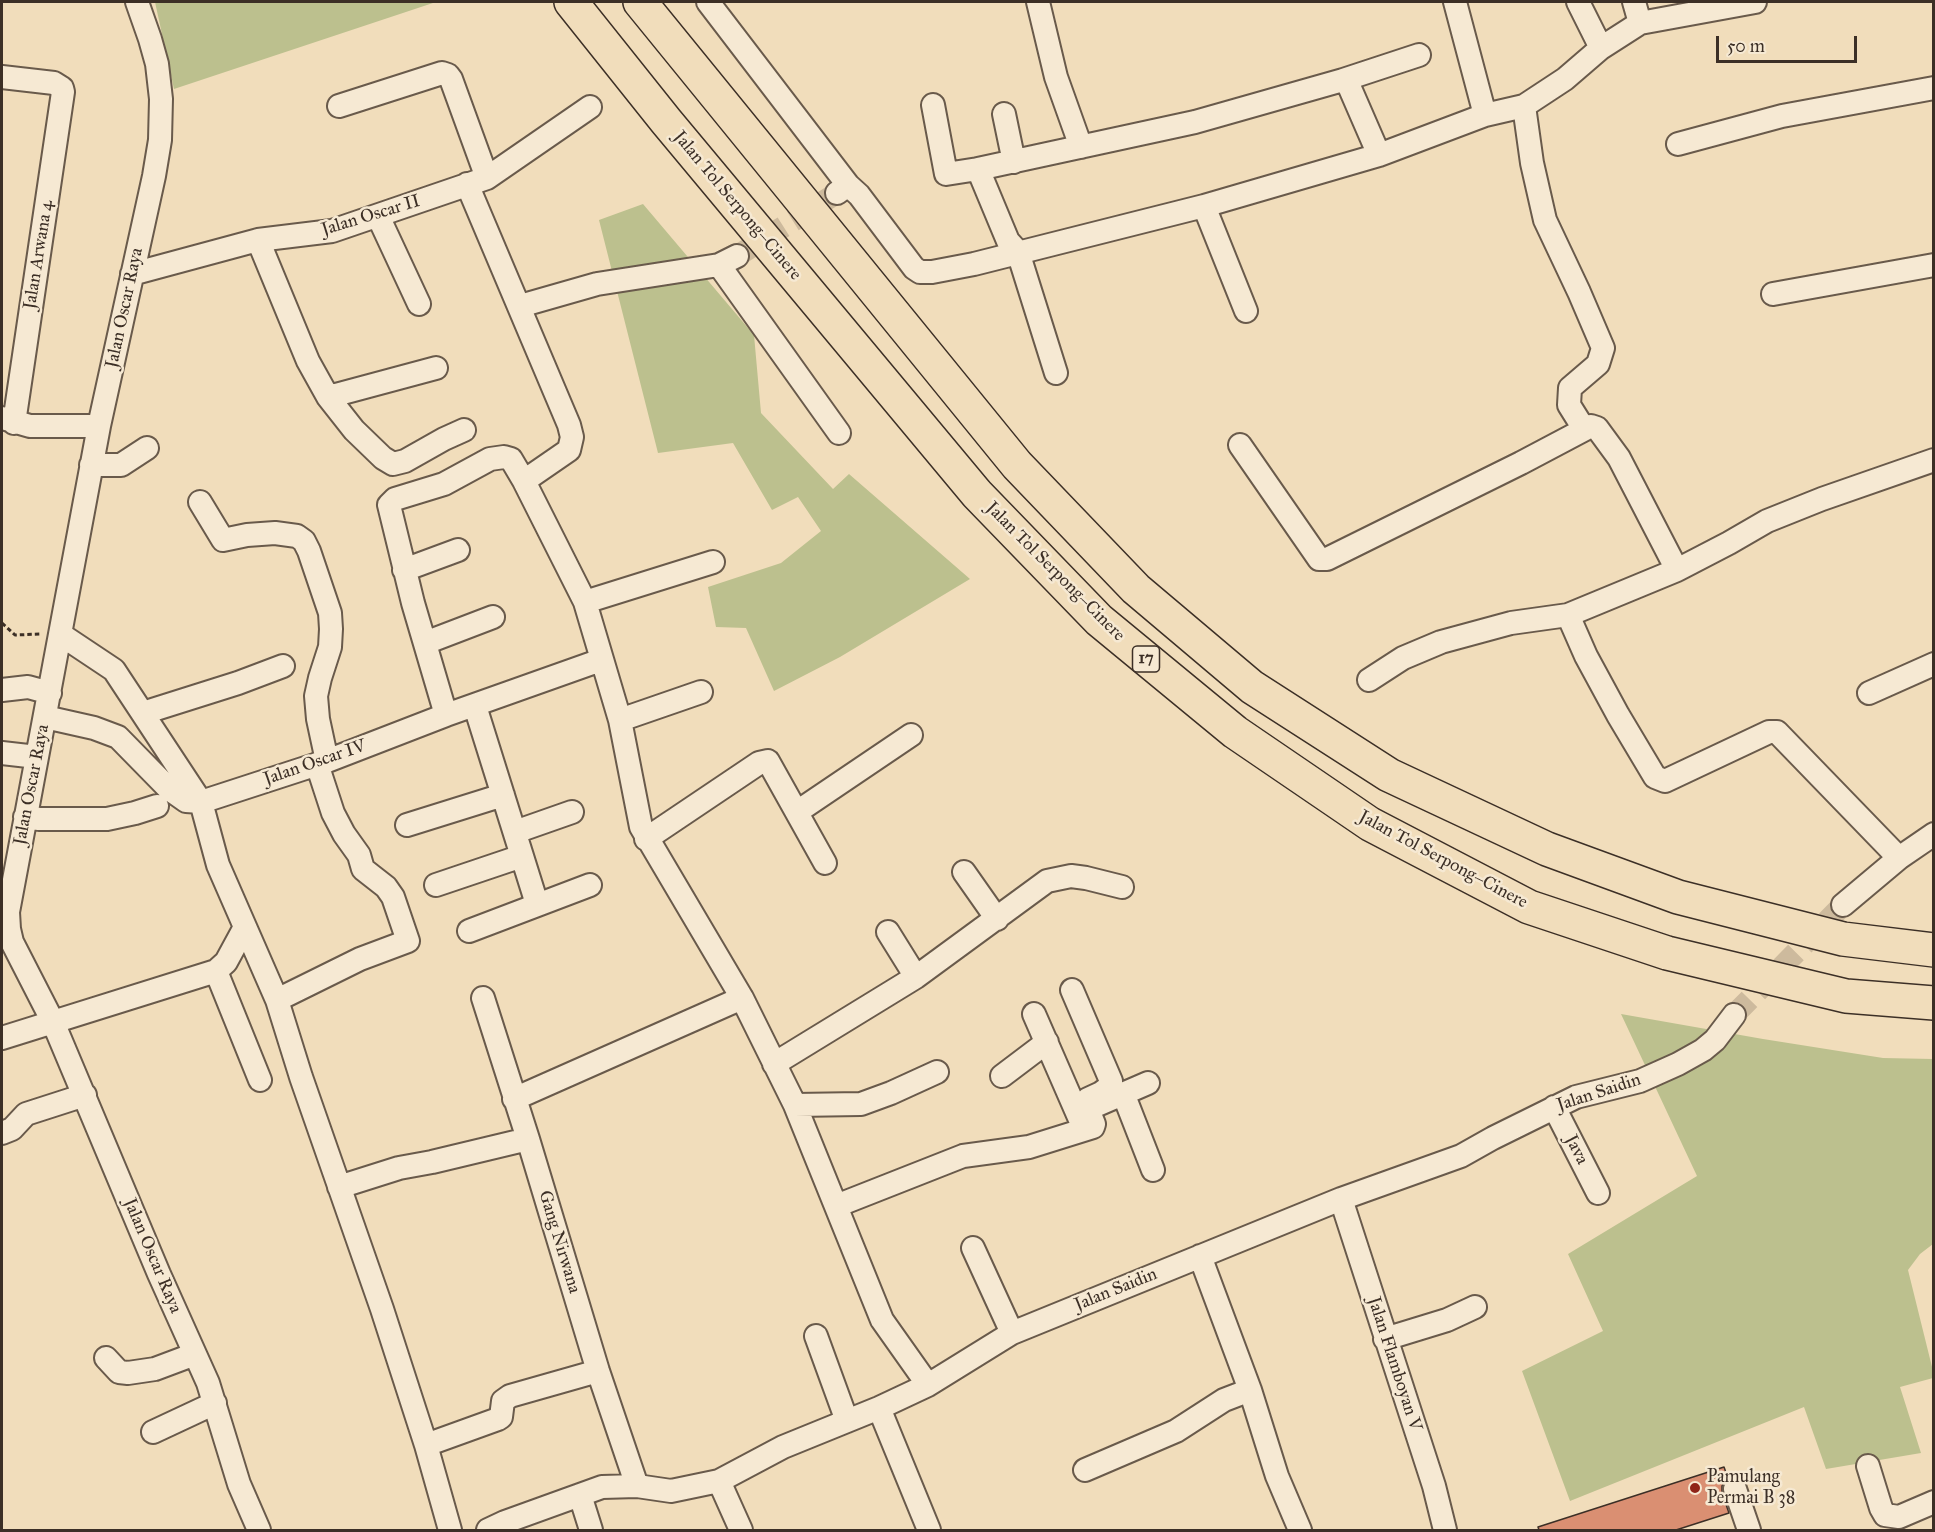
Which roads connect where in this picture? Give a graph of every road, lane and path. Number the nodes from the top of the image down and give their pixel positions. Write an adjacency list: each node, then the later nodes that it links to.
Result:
1 (137, 2): 33 (street, Jalan Oscar Raya)
2 (571, 2): 110 (highway, Jalan Tol Serpong–Cinere / 17)
3 (640, 2): 103 (highway)
4 (708, 2): 31 (street)
5 (1038, 2): 23 (street)
6 (1455, 2): 21 (street)
7 (1578, 2): 11 (street)
8 (1755, 2): 9 (street)
9 (1718, 5): 10 (street)
10 (1637, 12): 11 (street)
11 (1601, 48): 18 (street)
12 (1419, 55): 14 (street)
13 (2, 78): 41 (street, Jalan Arwana 4)
14 (1343, 80): 23 (street); 24 (street)
15 (1934, 88): 22 (street)
16 (933, 105): 26 (street)
17 (339, 106): 27 (street)
18 (1524, 106): 21 (street); 43 (street)
19 (590, 107): 27 (street, Jalan Oscar II)
20 (1004, 114): 25 (street)
21 (1485, 115): 24 (street)
22 (1678, 144)
23 (1081, 147): 25 (street)
24 (1379, 155): 28 (street)
25 (1014, 162): 26 (street)
26 (978, 169): 31 (street)
27 (477, 181): 29 (street, Jalan Oscar II); 36 (street)
28 (1203, 206): 31 (street); 37 (street)
29 (378, 216): 30 (street, Jalan Oscar II); 35 (street)
30 (258, 240): 33 (street, Jalan Oscar II); 40 (street)
31 (1018, 252): 39 (street)
32 (1934, 265): 34 (street)
33 (132, 274): 42 (street, Jalan Oscar Raya)
34 (1773, 294)
35 (419, 304)
36 (520, 306): 45 (street); 50 (street)
37 (1246, 311)
38 (436, 368): 40 (street)
39 (1056, 373)
40 (328, 397): 44 (street)
41 (8, 420): 42 (street)
42 (99, 426): 49 (street, Jalan Oscar Raya)
43 (1584, 429): 46 (street); 55 (street)
44 (464, 430)
45 (839, 433)
46 (1240, 445)
47 (147, 448): 49 (street)
48 (1934, 460): 55 (street)
49 (91, 465): 60 (street, Jalan Oscar Raya)
50 (524, 481): 54 (street); 56 (street)
51 (200, 502): 78 (street)
52 (458, 550): 54 (street)
53 (713, 562): 56 (street)
54 (404, 570): 61 (street)
55 (1677, 570): 57 (street)
56 (585, 602): 62 (street)
57 (1568, 615): 65 (street); 90 (street)
58 (493, 617): 61 (street)
59 (2, 623): 60 (path)
60 (60, 634): 68 (street, Jalan Oscar Raya); 71 (street)
61 (424, 643): 72 (street)
62 (601, 660): 70 (street, Jalan Oscar IV); 74 (street)
63 (1934, 664): 69 (street)
64 (283, 666): 71 (street)
65 (1369, 680)
66 (2, 690): 68 (street)
67 (701, 692): 74 (street)
68 (50, 693): 73 (street, Jalan Oscar Raya)
69 (1869, 693)
70 (475, 706): 72 (street, Jalan Oscar IV); 79 (street)
71 (143, 713): 80 (street)
72 (446, 715): 78 (street, Jalan Oscar IV)
73 (45, 717): 77 (street, Jalan Oscar Raya); 80 (street)
74 (620, 720): 88 (street)
75 (911, 735): 83 (street)
76 (2, 753): 77 (street)
77 (37, 757): 84 (street, Jalan Oscar Raya)
78 (322, 762): 80 (street, Jalan Oscar IV); 109 (street)
79 (503, 795): 85 (street); 86 (street)
80 (201, 801): 99 (street)
81 (157, 806): 84 (street)
82 (572, 812): 86 (street)
83 (797, 812): 88 (street); 91 (street)
84 (25, 817): 102 (street, Jalan Oscar Raya)
85 (407, 825)
86 (514, 832): 89 (street)
87 (1934, 834): 90 (street)
88 (646, 838): 108 (street)
89 (522, 856): 93 (street); 96 (street)
90 (1899, 858): 97 (street)
91 (825, 863)
92 (964, 872): 98 (street)
93 (436, 885)
94 (590, 885): 96 (street)
95 (1122, 887): 98 (street)
96 (537, 904): 100 (street)
97 (1843, 905)
98 (997, 919): 105 (street)
99 (245, 927): 104 (street); 109 (street)
100 (468, 931)
101 (888, 932): 105 (street)
102 (7, 943): 113 (street, Jalan Oscar Raya)
103 (1934, 950)
104 (216, 971): 113 (street); 119 (street)
105 (916, 977): 116 (street)
106 (1072, 990): 124 (street)
107 (483, 998): 123 (street, Gang Nirwana)
108 (742, 998): 116 (street); 123 (street)
109 (277, 1000): 131 (street)
110 (1934, 1003)
111 (1034, 1014): 115 (street)
112 (1734, 1015): 126 (street, Jalan Saidin)
113 (53, 1022): 114 (street); 122 (street, Jalan Oscar Raya)
114 (2, 1038)
115 (1047, 1042): 118 (street); 124 (street)
116 (774, 1064): 125 (street)
117 (937, 1072): 125 (street)
118 (1002, 1076)
119 (260, 1080)
120 (1148, 1083): 121 (street)
121 (1123, 1094): 127 (street); 130 (street)
122 (85, 1095): 128 (street); 141 (street, Jalan Oscar Raya)
123 (514, 1099): 129 (street, Gang Nirwana)
124 (1074, 1104): 127 (street)
125 (795, 1105): 134 (street)
126 (1554, 1107): 132 (street, Java); 133 (street, Jalan Saidin)
127 (1079, 1130): 134 (street)
128 (2, 1133)
129 (528, 1139): 131 (street); 143 (street, Gang Nirwana)
130 (1153, 1170)
131 (339, 1187): 150 (street)
132 (1598, 1193)
133 (1341, 1199): 136 (street, Jalan Saidin); 140 (street, Jalan Flamboyan V)
134 (836, 1206): 144 (street)
135 (973, 1248): 138 (street)
136 (1200, 1256): 138 (street, Jalan Saidin); 145 (street)
137 (1475, 1307): 140 (street)
138 (1012, 1333): 144 (street, Jalan Saidin)
139 (816, 1336): 148 (street)
140 (1385, 1339): 166 (street, Jalan Flamboyan V)
141 (195, 1354): 142 (street); 146 (street, Jalan Oscar Raya)
142 (106, 1358)
143 (598, 1371): 150 (street); 154 (street, Gang Nirwana)
144 (928, 1385): 147 (street, Jalan Saidin)
145 (1250, 1390): 152 (street); 165 (street)
146 (215, 1402): 149 (street); 159 (street, Jalan Oscar Raya)
147 (879, 1408): 148 (street, Jalan Saidin); 164 (street)
148 (847, 1421): 153 (street, Jalan Saidin)
149 (153, 1432)
150 (426, 1445): 160 (street)
151 (1868, 1466): 157 (street)
152 (1085, 1470)
153 (718, 1480): 154 (street, Jalan Saidin); 163 (street)
154 (637, 1486): 156 (street, Jalan Saidin)
155 (1735, 1489): 158 (street)
156 (580, 1495): 161 (street, Jalan Saidin); 162 (street)
157 (1934, 1502)
158 (1740, 1528)
159 (259, 1530)
160 (450, 1530)
161 (488, 1530)
162 (591, 1530)
163 (741, 1530)
164 (929, 1530)
165 (1300, 1530)
166 (1445, 1530)

